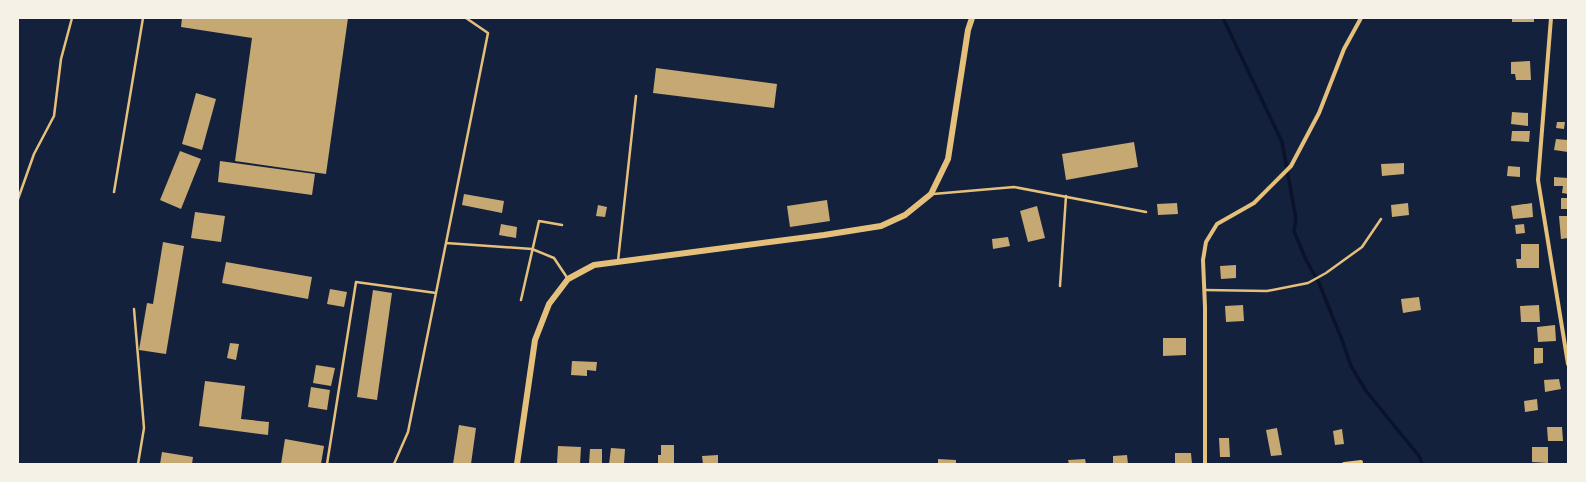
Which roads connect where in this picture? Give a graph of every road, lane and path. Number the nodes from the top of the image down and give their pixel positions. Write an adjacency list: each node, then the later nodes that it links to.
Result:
1 (72, 18): 11 (lane)
2 (142, 18): 8 (lane)
3 (466, 18): 15 (lane)
4 (972, 18): 9 (street)
5 (1361, 18): 20 (street)
6 (1550, 18): 24 (street)
7 (636, 96): 17 (lane)
8 (114, 192)
9 (931, 194): 10 (lane); 17 (street)
10 (1066, 196): 12 (lane); 19 (lane)
11 (18, 199)
12 (1146, 212)
13 (1381, 219): 20 (lane)
14 (562, 225): 16 (lane)
15 (446, 243): 16 (lane); 21 (lane)
16 (532, 249): 18 (lane); 22 (lane)
17 (618, 262): 18 (street)
18 (568, 279): 29 (street)
19 (1060, 286)
20 (1204, 290): 30 (street)
21 (436, 294): 27 (lane); 28 (lane)
22 (521, 300)
23 (134, 309): 26 (lane)
24 (1568, 364)
25 (1361, 462): 31 (street)
26 (138, 464)
27 (327, 464)
28 (394, 464)
29 (517, 464)
30 (1205, 464)
31 (1344, 464)

